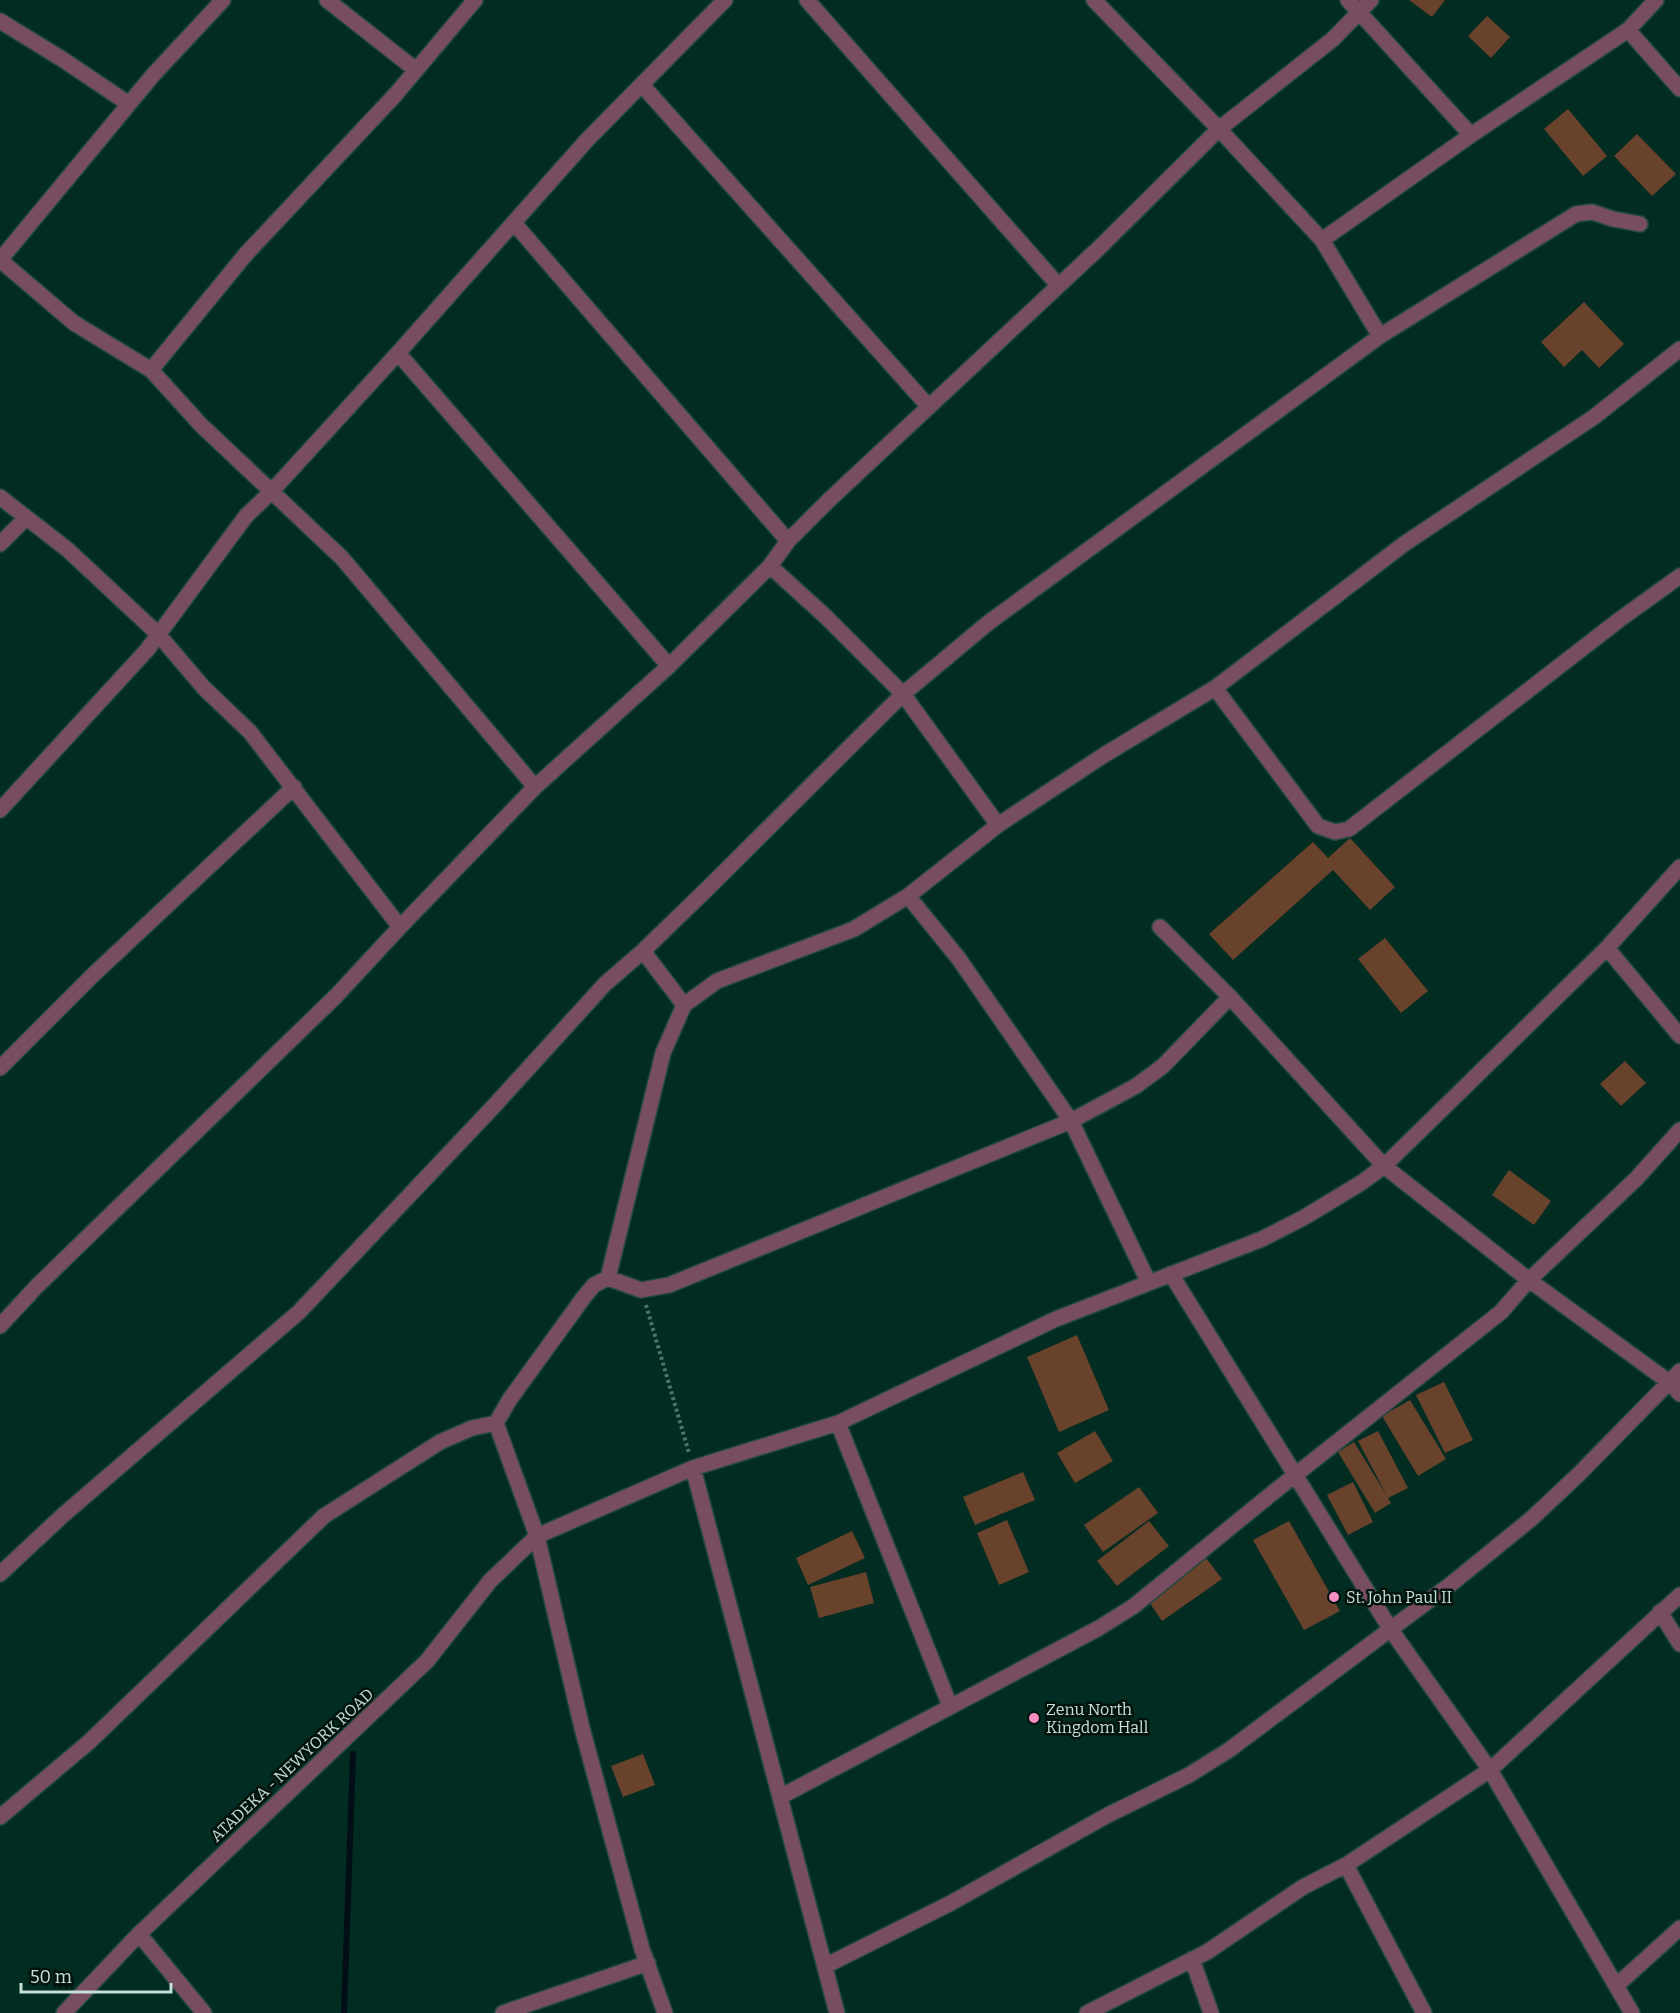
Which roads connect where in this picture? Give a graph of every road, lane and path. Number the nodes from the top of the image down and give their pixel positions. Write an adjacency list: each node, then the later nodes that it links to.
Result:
1 (223, 0): 16 (street)
2 (327, 0): 13 (street)
3 (475, 0): 13 (street)
4 (726, 0): 14 (street)
5 (807, 0): 22 (street)
6 (1094, 0): 17 (street)
7 (1348, 0): 10 (street)
8 (1371, 0): 10 (street)
9 (1656, 0): 12 (street)
10 (1359, 12): 17 (street); 18 (street)
11 (0, 21): 16 (street)
12 (1628, 30): 15 (street); 18 (street)
13 (416, 70): 26 (street)
14 (642, 85): 19 (street); 27 (street)
15 (1680, 89)
16 (129, 104): 26 (street)
17 (1219, 129): 21 (street); 22 (street)
18 (1471, 135): 21 (street)
19 (514, 223): 25 (street); 31 (street)
20 (1640, 224): 23 (street)
21 (1322, 240): 23 (street)
22 (1058, 285): 27 (street)
23 (1380, 336): 38 (street)
24 (1680, 349): 37 (street)
25 (398, 353): 28 (street); 36 (street)
26 (151, 370): 28 (street)
27 (928, 407): 31 (street)
28 (271, 492): 35 (street); 40 (street)
29 (0, 497): 30 (street)
30 (26, 518): 32 (street); 35 (street)
31 (789, 541): 33 (street)
32 (0, 544)
33 (770, 566): 36 (street); 38 (street)
34 (1680, 576): 37 (street)
35 (158, 634): 39 (street); 41 (street)
36 (669, 666): 40 (street)
37 (1215, 688): 42 (street)
38 (903, 694): 42 (street); 48 (street)
39 (294, 787): 45 (street); 52 (street)
40 (535, 787): 45 (street)
41 (0, 810)
42 (998, 825): 44 (street)
43 (1680, 867): 47 (street)
44 (909, 896): 50 (street); 53 (street)
45 (400, 927): 61 (street)
46 (1160, 927): 49 (street)
47 (1607, 948): 51 (street); 55 (street)
48 (642, 951): 50 (street); 70 (street)
49 (1230, 997): 53 (street); 55 (street)
50 (684, 1005): 57 (street)
51 (1680, 1036)
52 (0, 1068)
53 (1071, 1121): 59 (street); 60 (street)
54 (1680, 1130): 58 (street)
55 (1384, 1166): 56 (street); 58 (street)
56 (1171, 1274): 59 (street); 68 (street)
57 (608, 1278): 60 (street); 65 (street)
58 (1529, 1280): 63 (street); 68 (street)
59 (1149, 1283): 66 (street)
60 (641, 1290): 67 (path)
61 (0, 1326)
62 (1680, 1371): 63 (street)
63 (1669, 1382): 64 (street); 73 (street)
64 (1680, 1394)
65 (496, 1423): 69 (street); 78 (street)
66 (838, 1423): 67 (street); 75 (street)
67 (693, 1468): 69 (street); 77 (street)
68 (1294, 1476): 73 (street); 75 (street)
69 (537, 1536): 81 (street, ATADEKA - NEWYORK ROAD); 83 (street)
70 (0, 1575)
71 (1680, 1595): 72 (street)
72 (1660, 1612): 74 (street); 76 (street)
73 (1390, 1630): 76 (street); 84 (street)
74 (1680, 1644)
75 (950, 1706): 77 (street)
76 (1490, 1770): 79 (street); 85 (street)
77 (780, 1797): 84 (street)
78 (0, 1817)
79 (1346, 1865): 82 (street); 93 (street)
80 (1680, 1928): 85 (street)
81 (139, 1935): 86 (street, ATADEKA - NEWYORK ROAD); 87 (street)
82 (1192, 1959): 91 (street); 92 (street)
83 (648, 1963): 88 (street); 89 (street)
84 (825, 1966): 90 (street)
85 (1616, 1986): 94 (street)
86 (64, 2013)
87 (204, 2013)
88 (503, 2013)
89 (665, 2013)
90 (837, 2013)
91 (1087, 2013)
92 (1211, 2013)
93 (1424, 2013)
94 (1632, 2013)

